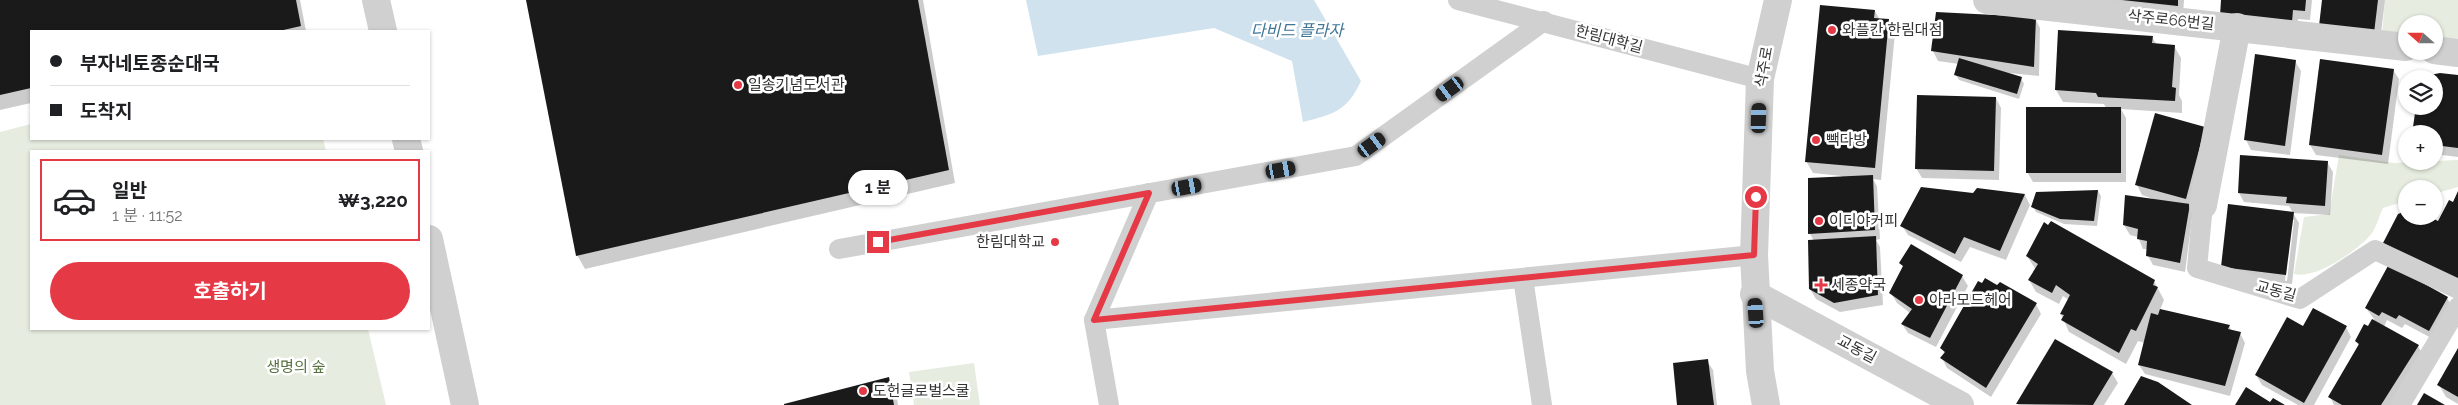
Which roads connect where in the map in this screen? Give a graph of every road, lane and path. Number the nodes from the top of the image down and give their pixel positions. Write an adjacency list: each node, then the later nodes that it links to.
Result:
1 (376, 0): 7 (street)
2 (1458, 0): 5 (lane, 한림대학길)
3 (1778, 0): 11 (street, 삭주로)
4 (1987, 0): 6 (street, 삭주로66번길)
5 (1544, 21): 11 (lane, 한림대학길); 12 (lane)
6 (2236, 26): 8 (street, 삭주로66번길); 13 (street, 삭주로66번길)
7 (382, 30)
8 (2398, 46)
9 (2443, 51): 10 (street)
10 (2458, 53)
11 (1760, 80): 16 (street, 삭주로)
12 (1149, 193): 15 (lane); 21 (lane)
13 (2204, 204): 18 (lane, 교동길)
14 (430, 244): 22 (street)
15 (839, 249)
16 (1754, 255): 17 (lane); 19 (street, 삭주로)
17 (1523, 278): 21 (lane); 24 (lane)
18 (2458, 289)
19 (1754, 294): 25 (street, 삭주로); 26 (street, 교동길)
20 (2458, 307): 27 (lane)
21 (1094, 320): 23 (lane)
22 (465, 405)
23 (1109, 405)
24 (1542, 405)
25 (1766, 405)
26 (1960, 405)
27 (2400, 405)

